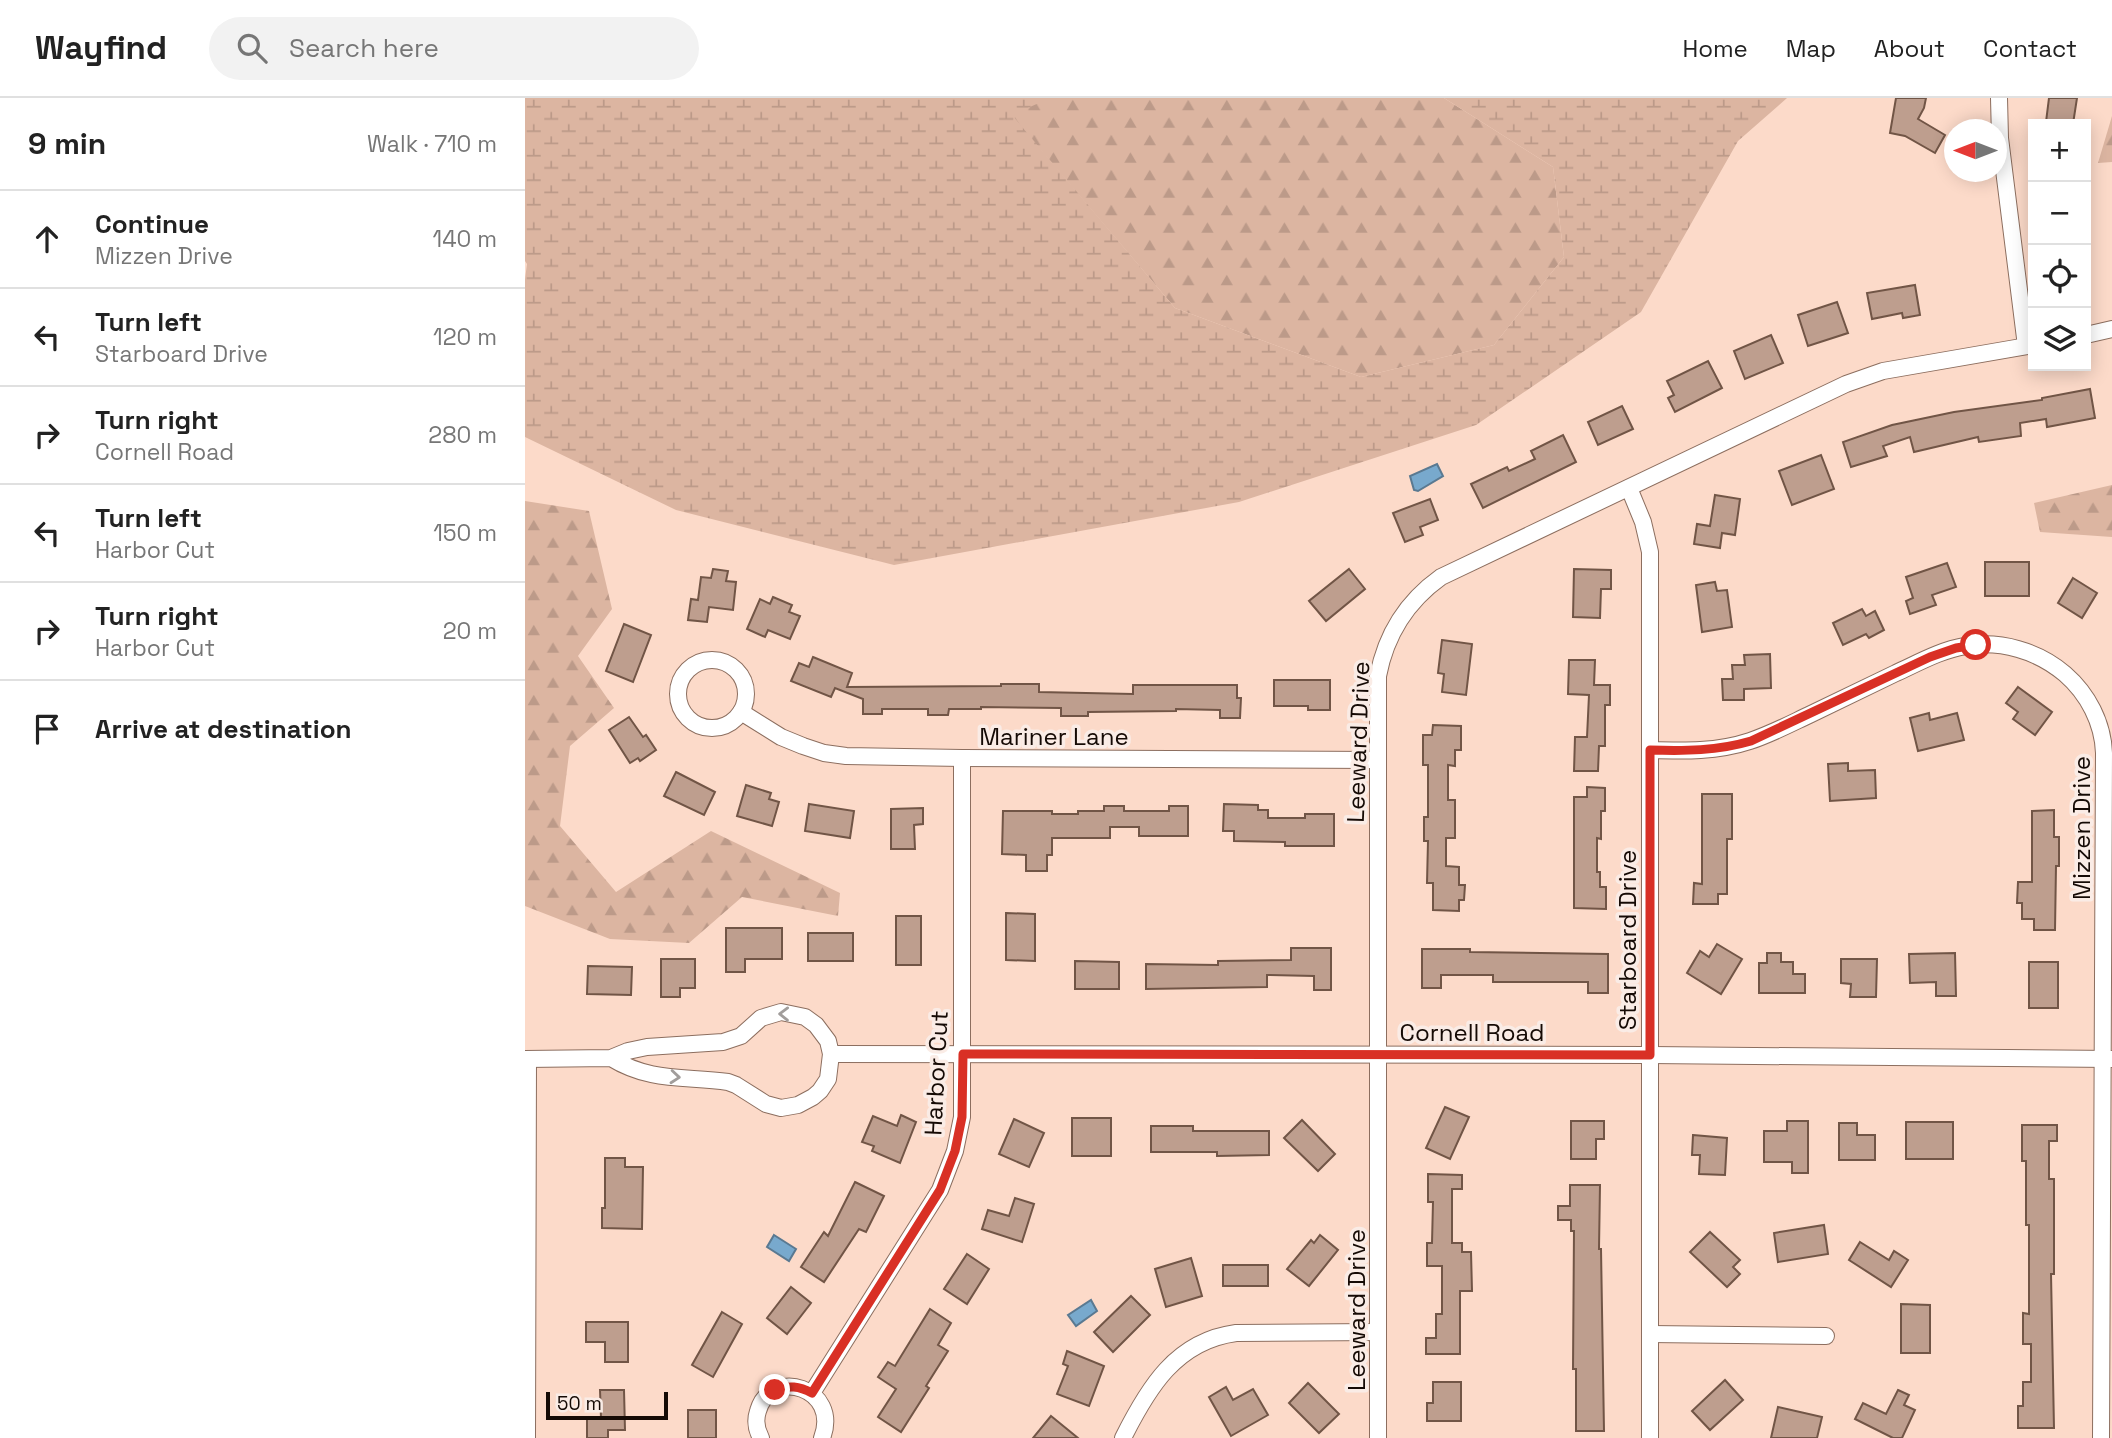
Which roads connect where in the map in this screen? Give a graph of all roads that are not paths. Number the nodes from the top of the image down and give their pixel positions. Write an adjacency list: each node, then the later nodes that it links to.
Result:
1 (1999, 98): 3 (street)
2 (2112, 329): 4 (street)
3 (2028, 331)
4 (2091, 334)
5 (2028, 345): 6 (street, Leeward Drive)
6 (1629, 488): 8 (street, Starboard Drive); 10 (street, Leeward Drive)
7 (741, 712): 7 (street); 9 (street, Mariner Lane)
8 (1650, 750): 14 (street, Starboard Drive); 17 (street, Mizzen Drive)
9 (962, 758): 10 (street, Mariner Lane); 12 (street, Harbor Cut)
10 (1377, 760): 13 (street, Leeward Drive)
11 (831, 1054): 12 (street, Cornell Road); 15 (street, one-way to 15); 15 (street, one-way to 11)
12 (963, 1054): 13 (street, Cornell Road); 21 (street, Harbor Cut)
13 (1378, 1054): 14 (street, Cornell Road); 18 (street, Leeward Drive)
14 (1650, 1055): 17 (street, Cornell Road); 19 (street, Starboard Drive)
15 (611, 1058): 16 (street)
16 (526, 1059): 22 (street)
17 (2107, 1059): 28 (street, Mizzen Drive)
18 (1378, 1332): 25 (street); 26 (street, Leeward Drive)
19 (1650, 1334): 20 (street); 27 (street, Starboard Drive)
20 (1826, 1336)
21 (812, 1393): 23 (street); 24 (street)
22 (527, 1438)
23 (761, 1438)
24 (822, 1438)
25 (1123, 1438)
26 (1378, 1438)
27 (1650, 1438)
28 (2101, 1438)

